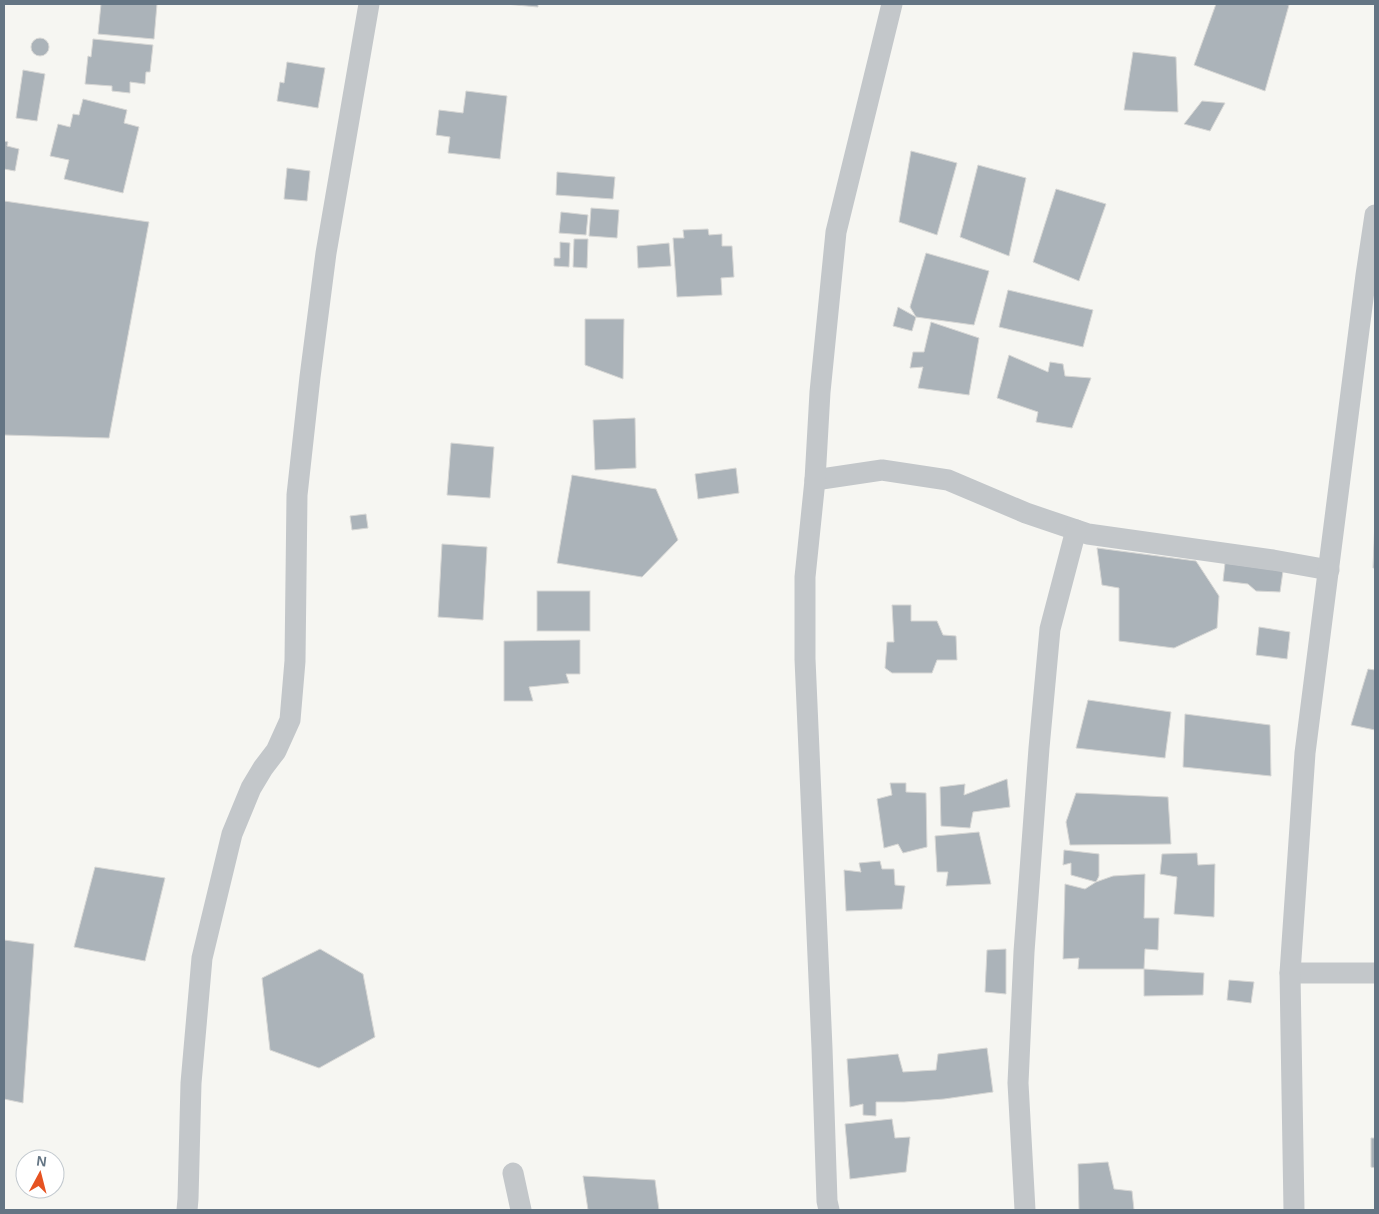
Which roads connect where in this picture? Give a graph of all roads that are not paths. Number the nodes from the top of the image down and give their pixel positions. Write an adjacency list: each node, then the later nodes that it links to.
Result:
1 (369, 4): 10 (street)
2 (892, 4): 4 (street)
3 (1375, 215): 6 (street)
4 (815, 480): 5 (street); 12 (street)
5 (1076, 530): 6 (street); 13 (street)
6 (1329, 570): 7 (street)
7 (1290, 973): 8 (street); 14 (street)
8 (1375, 973)
9 (513, 1173): 11 (street)
10 (187, 1210)
11 (521, 1210)
12 (829, 1210)
13 (1025, 1210)
14 (1294, 1210)

